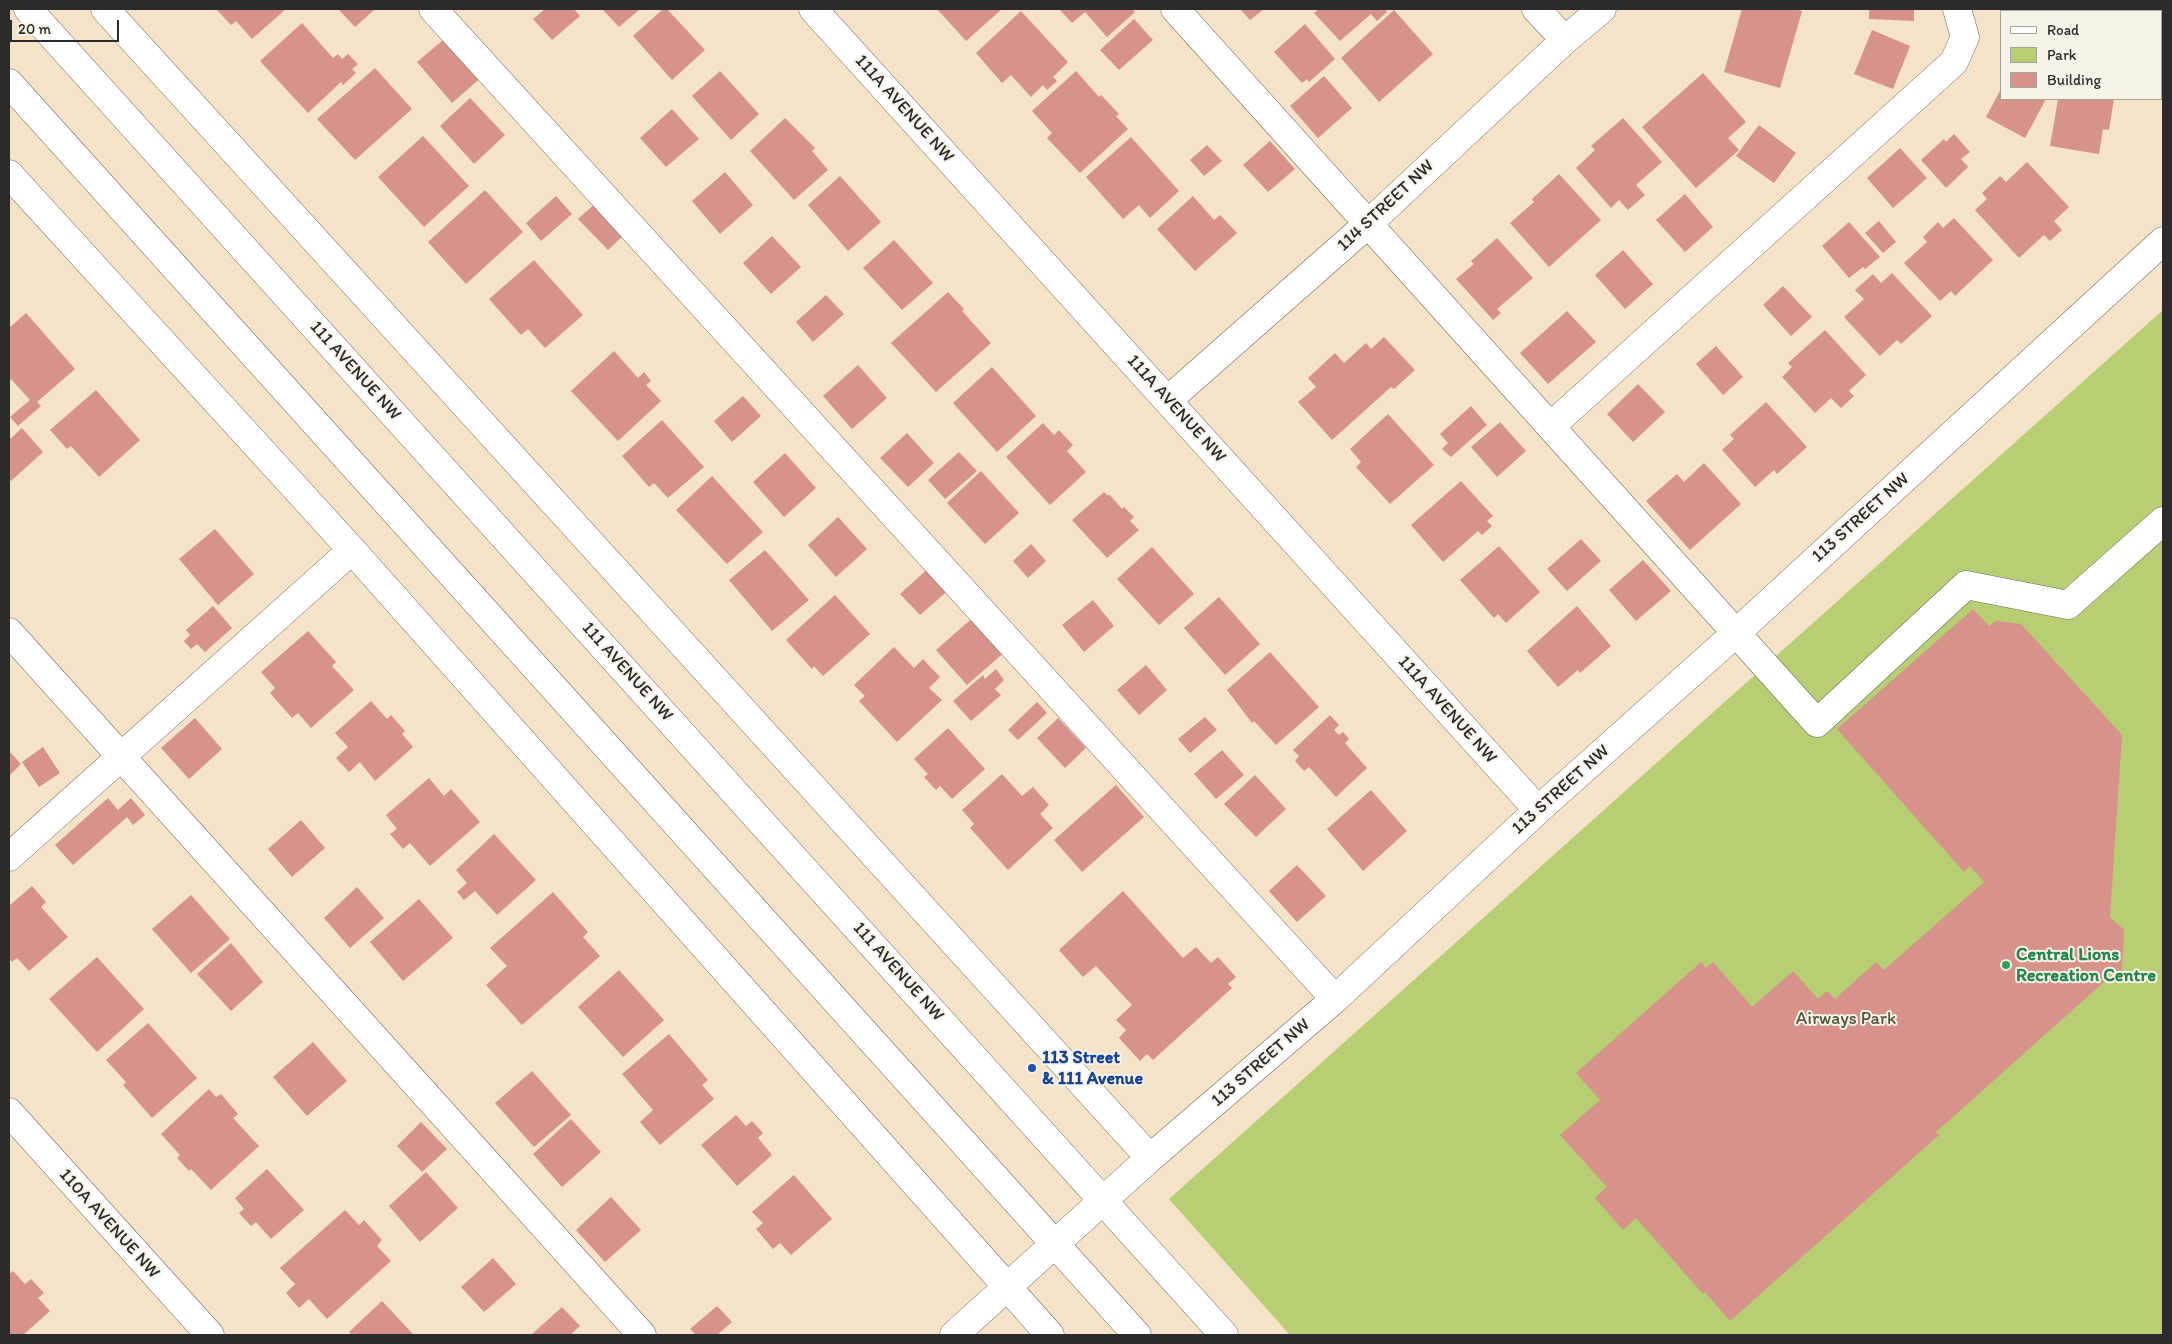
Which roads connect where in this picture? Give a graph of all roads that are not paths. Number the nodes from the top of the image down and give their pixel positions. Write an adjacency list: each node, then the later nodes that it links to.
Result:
1 (28, 9): 26 (street, 111 AVENUE NW)
2 (105, 9): 25 (street)
3 (433, 9): 23 (street)
4 (813, 9): 14 (street, 111A AVENUE NW)
5 (1175, 9): 12 (street)
6 (1536, 9): 9 (street)
7 (1602, 9): 9 (street, 114 STREET NW)
8 (1957, 9): 15 (street)
9 (1564, 40): 12 (street, 114 STREET NW)
10 (9, 83): 27 (street)
11 (9, 174): 17 (street)
12 (1369, 223): 14 (street, 114 STREET NW); 15 (street)
13 (2163, 241): 19 (street, 113 STREET NW)
14 (1168, 400): 21 (street, 111A AVENUE NW)
15 (1551, 426): 19 (street)
16 (2163, 521): 19 (street)
17 (352, 550): 20 (street); 28 (street)
18 (9, 632): 20 (street)
19 (1735, 634): 21 (street, 113 STREET NW)
20 (122, 758): 22 (street); 30 (street)
21 (1538, 810): 23 (street, 113 STREET NW)
22 (9, 857)
23 (1335, 999): 25 (street, 113 STREET NW)
24 (9, 1112): 29 (street, 110A AVENUE NW)
25 (1150, 1158): 26 (street, 113 STREET NW)
26 (1103, 1200): 27 (street, 113 STREET NW); 34 (street, 111 AVENUE NW)
27 (1054, 1243): 28 (street, 113 STREET NW); 33 (street)
28 (1007, 1286): 31 (street, 113 STREET NW); 32 (street)
29 (210, 1335)
30 (642, 1335)
31 (954, 1335)
32 (1050, 1335)
33 (1137, 1335)
34 (1224, 1335)

